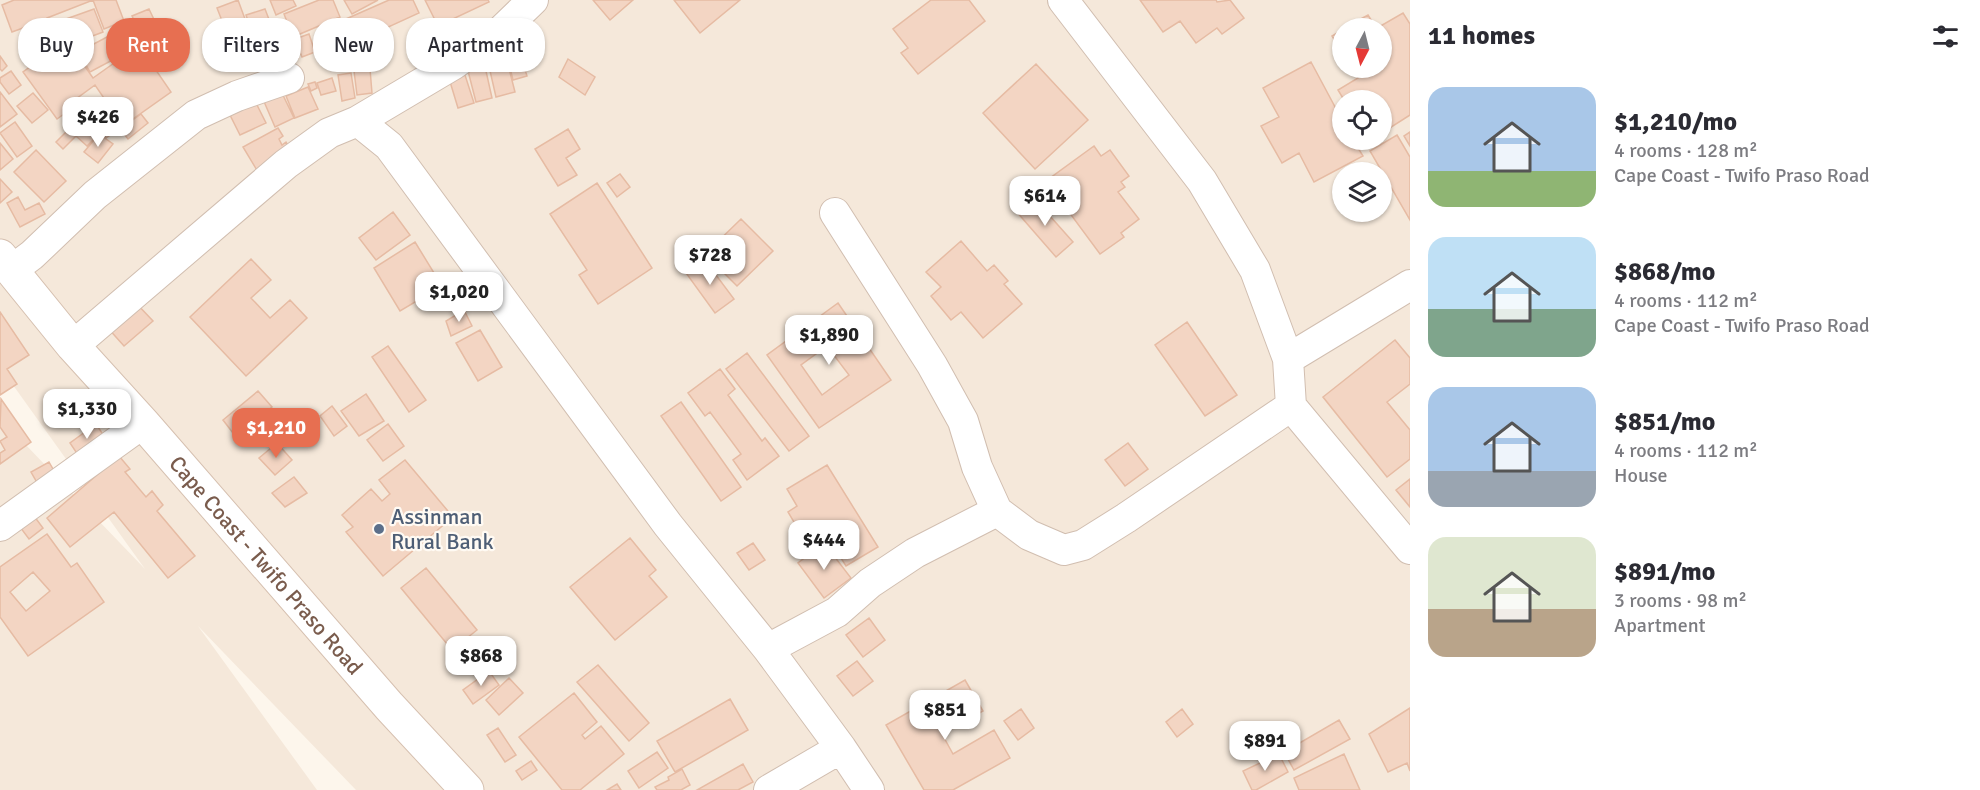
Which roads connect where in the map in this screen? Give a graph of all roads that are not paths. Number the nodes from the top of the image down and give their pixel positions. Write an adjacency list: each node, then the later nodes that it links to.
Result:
1 (533, 0): 4 (street)
2 (1063, 0): 9 (street)
3 (289, 78): 6 (street)
4 (358, 121): 8 (street); 15 (street)
5 (835, 213): 12 (street)
6 (6, 263): 8 (main road, Cape Coast - Twifo Praso Road)
7 (1410, 285): 9 (street)
8 (73, 346): 11 (main road, Cape Coast - Twifo Praso Road)
9 (1288, 359): 10 (street)
10 (1292, 406): 12 (street); 14 (street)
11 (143, 423): 13 (street); 17 (main road, Cape Coast - Twifo Praso Road)
12 (997, 511): 15 (street)
13 (0, 526)
14 (1410, 549)
15 (768, 649): 16 (street)
16 (841, 748): 18 (street); 19 (street)
17 (467, 790)
18 (769, 790)
19 (869, 790)

